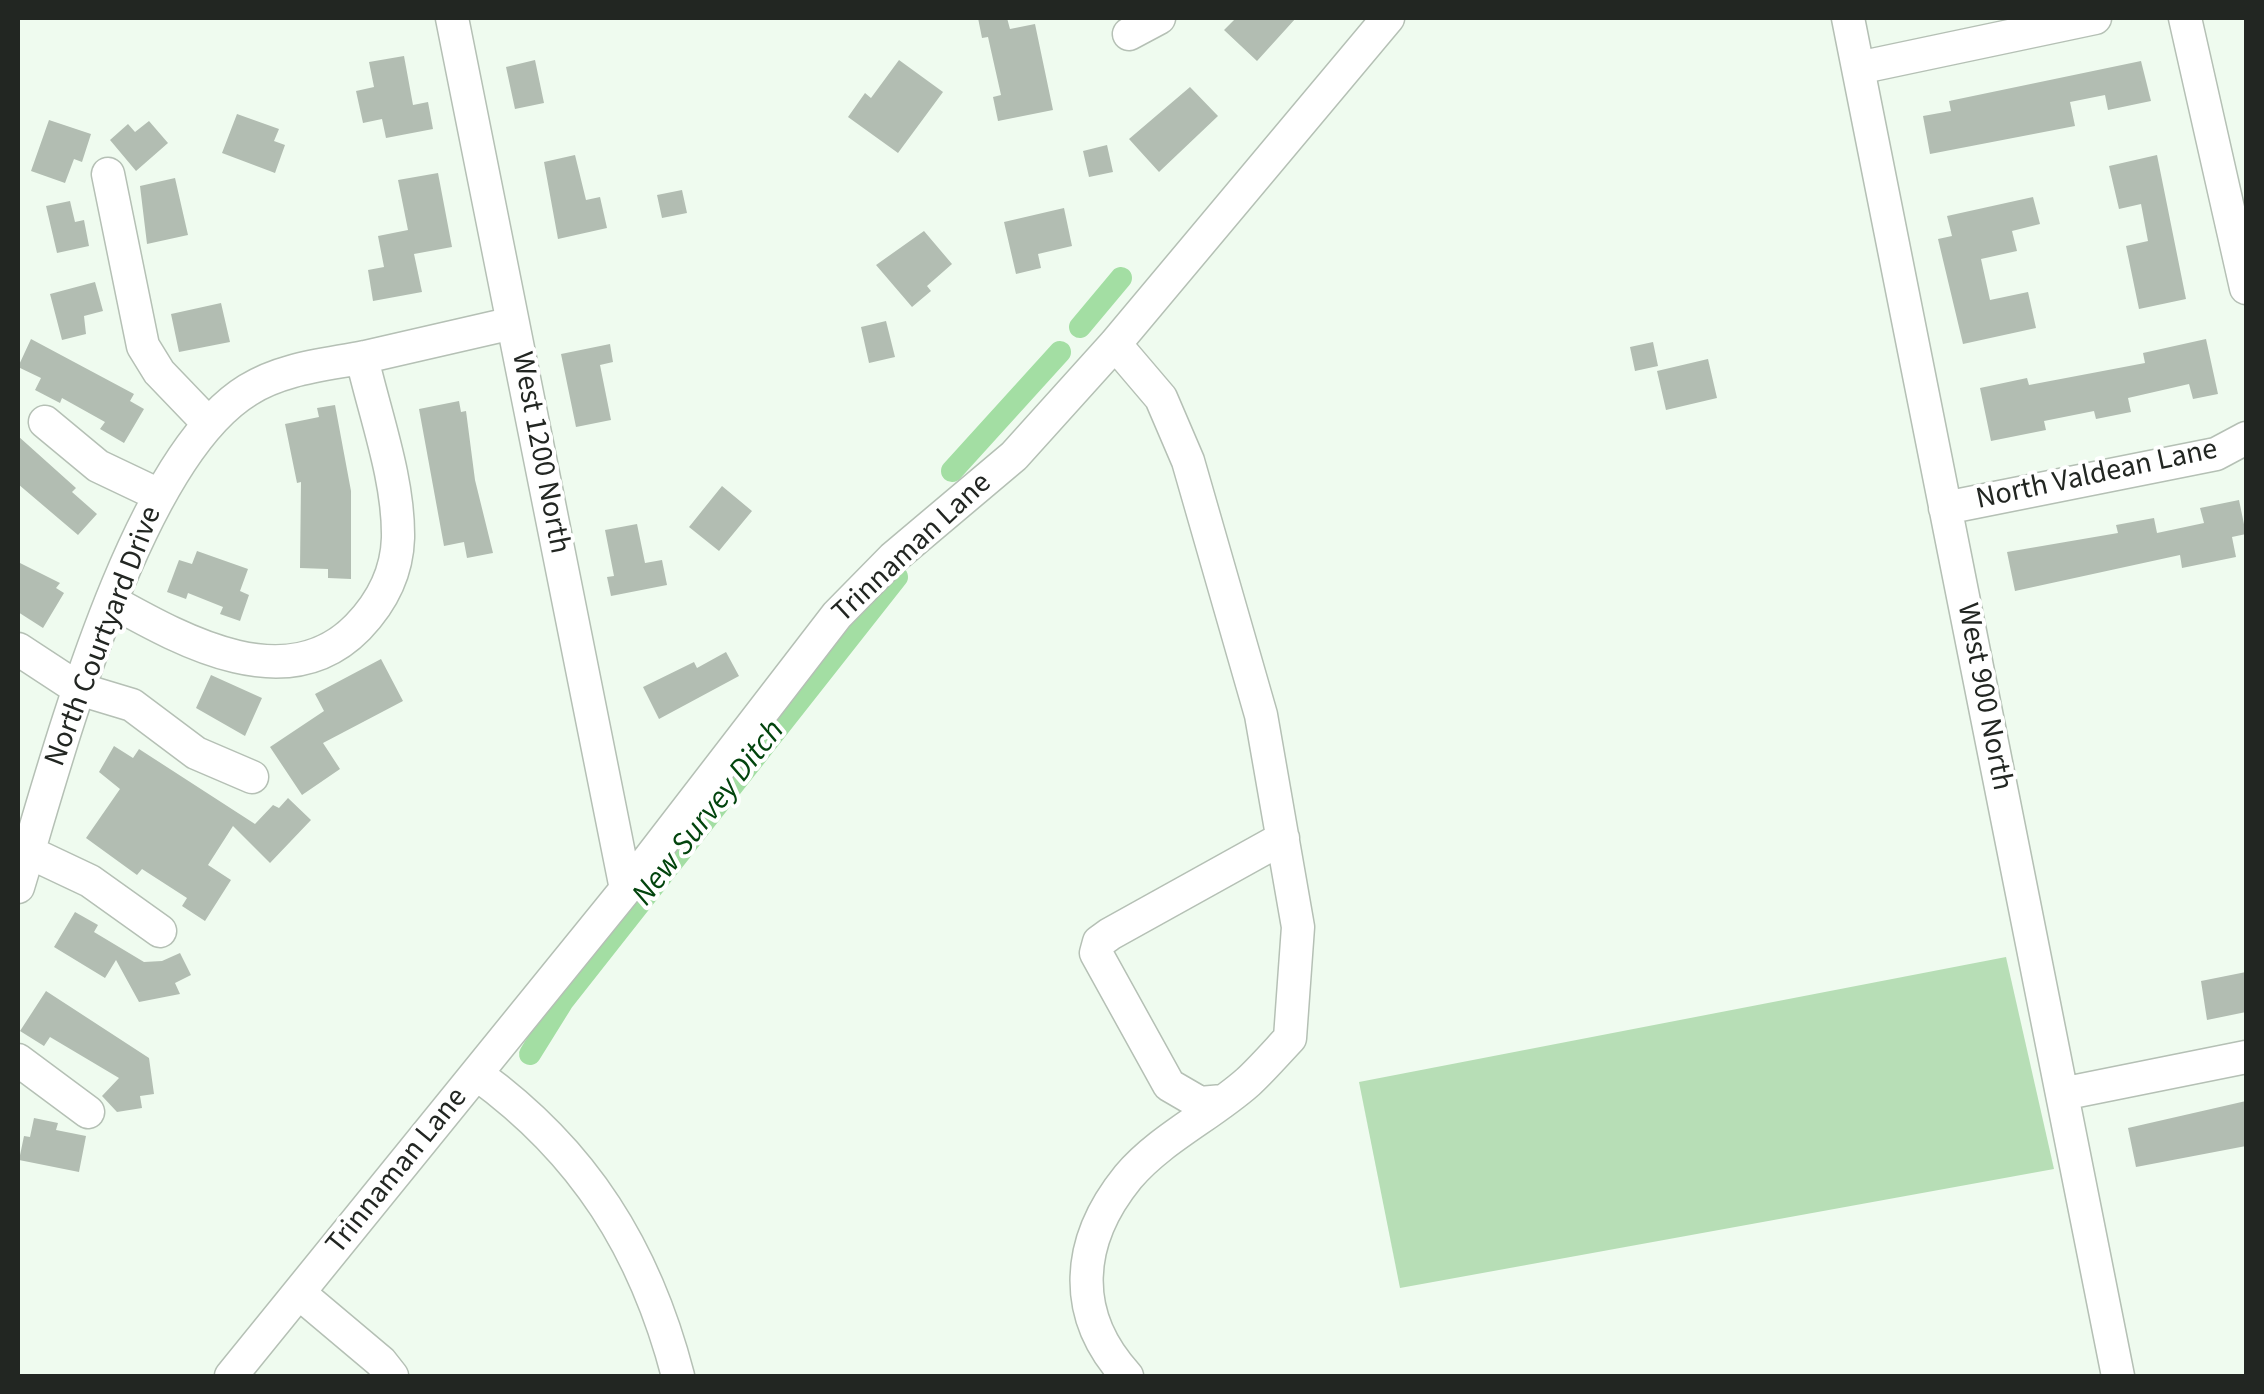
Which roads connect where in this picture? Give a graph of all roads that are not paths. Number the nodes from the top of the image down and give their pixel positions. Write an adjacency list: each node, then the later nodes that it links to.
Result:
1 (452, 18): 11 (street, West 1200 North)
2 (1159, 18): 7 (street)
3 (1388, 18): 12 (street, Trinnaman Lane)
4 (1848, 18): 8 (street, West 900 North)
5 (2096, 18): 8 (street)
6 (2184, 18): 10 (street)
7 (1129, 34)
8 (1858, 68): 18 (street, West 900 North)
9 (108, 174): 15 (street)
10 (2246, 288)
11 (513, 323): 13 (street, North Courtyard Drive); 26 (street, West 1200 North)
12 (1115, 344): 23 (street); 26 (street, Trinnaman Lane)
13 (362, 358): 15 (street, North Courtyard Drive); 19 (street)
14 (46, 422): 17 (street)
15 (207, 422): 17 (street, North Courtyard Drive)
16 (2246, 438): 18 (street, North Valdean Lane)
17 (159, 495): 19 (street, North Courtyard Drive)
18 (1946, 508): 31 (street, West 900 North)
19 (113, 602): 21 (street, North Courtyard Drive)
20 (18, 649): 21 (street)
21 (79, 689): 22 (street); 24 (street, North Courtyard Drive)
22 (252, 777)
23 (1283, 838): 32 (street); 32 (street)
24 (23, 849): 25 (street, North Courtyard Drive); 27 (street)
25 (18, 887)
26 (626, 889): 30 (street, Trinnaman Lane)
27 (160, 931)
28 (2246, 1057): 31 (street)
29 (18, 1060): 33 (street)
30 (478, 1074): 34 (street, Trinnaman Lane); 37 (street)
31 (2062, 1094): 39 (street, West 900 North)
32 (1223, 1100): 38 (street)
33 (88, 1112)
34 (299, 1293): 35 (street, Trinnaman Lane); 36 (street)
35 (231, 1376)
36 (392, 1376)
37 (678, 1376)
38 (1127, 1376)
39 (2118, 1376)

